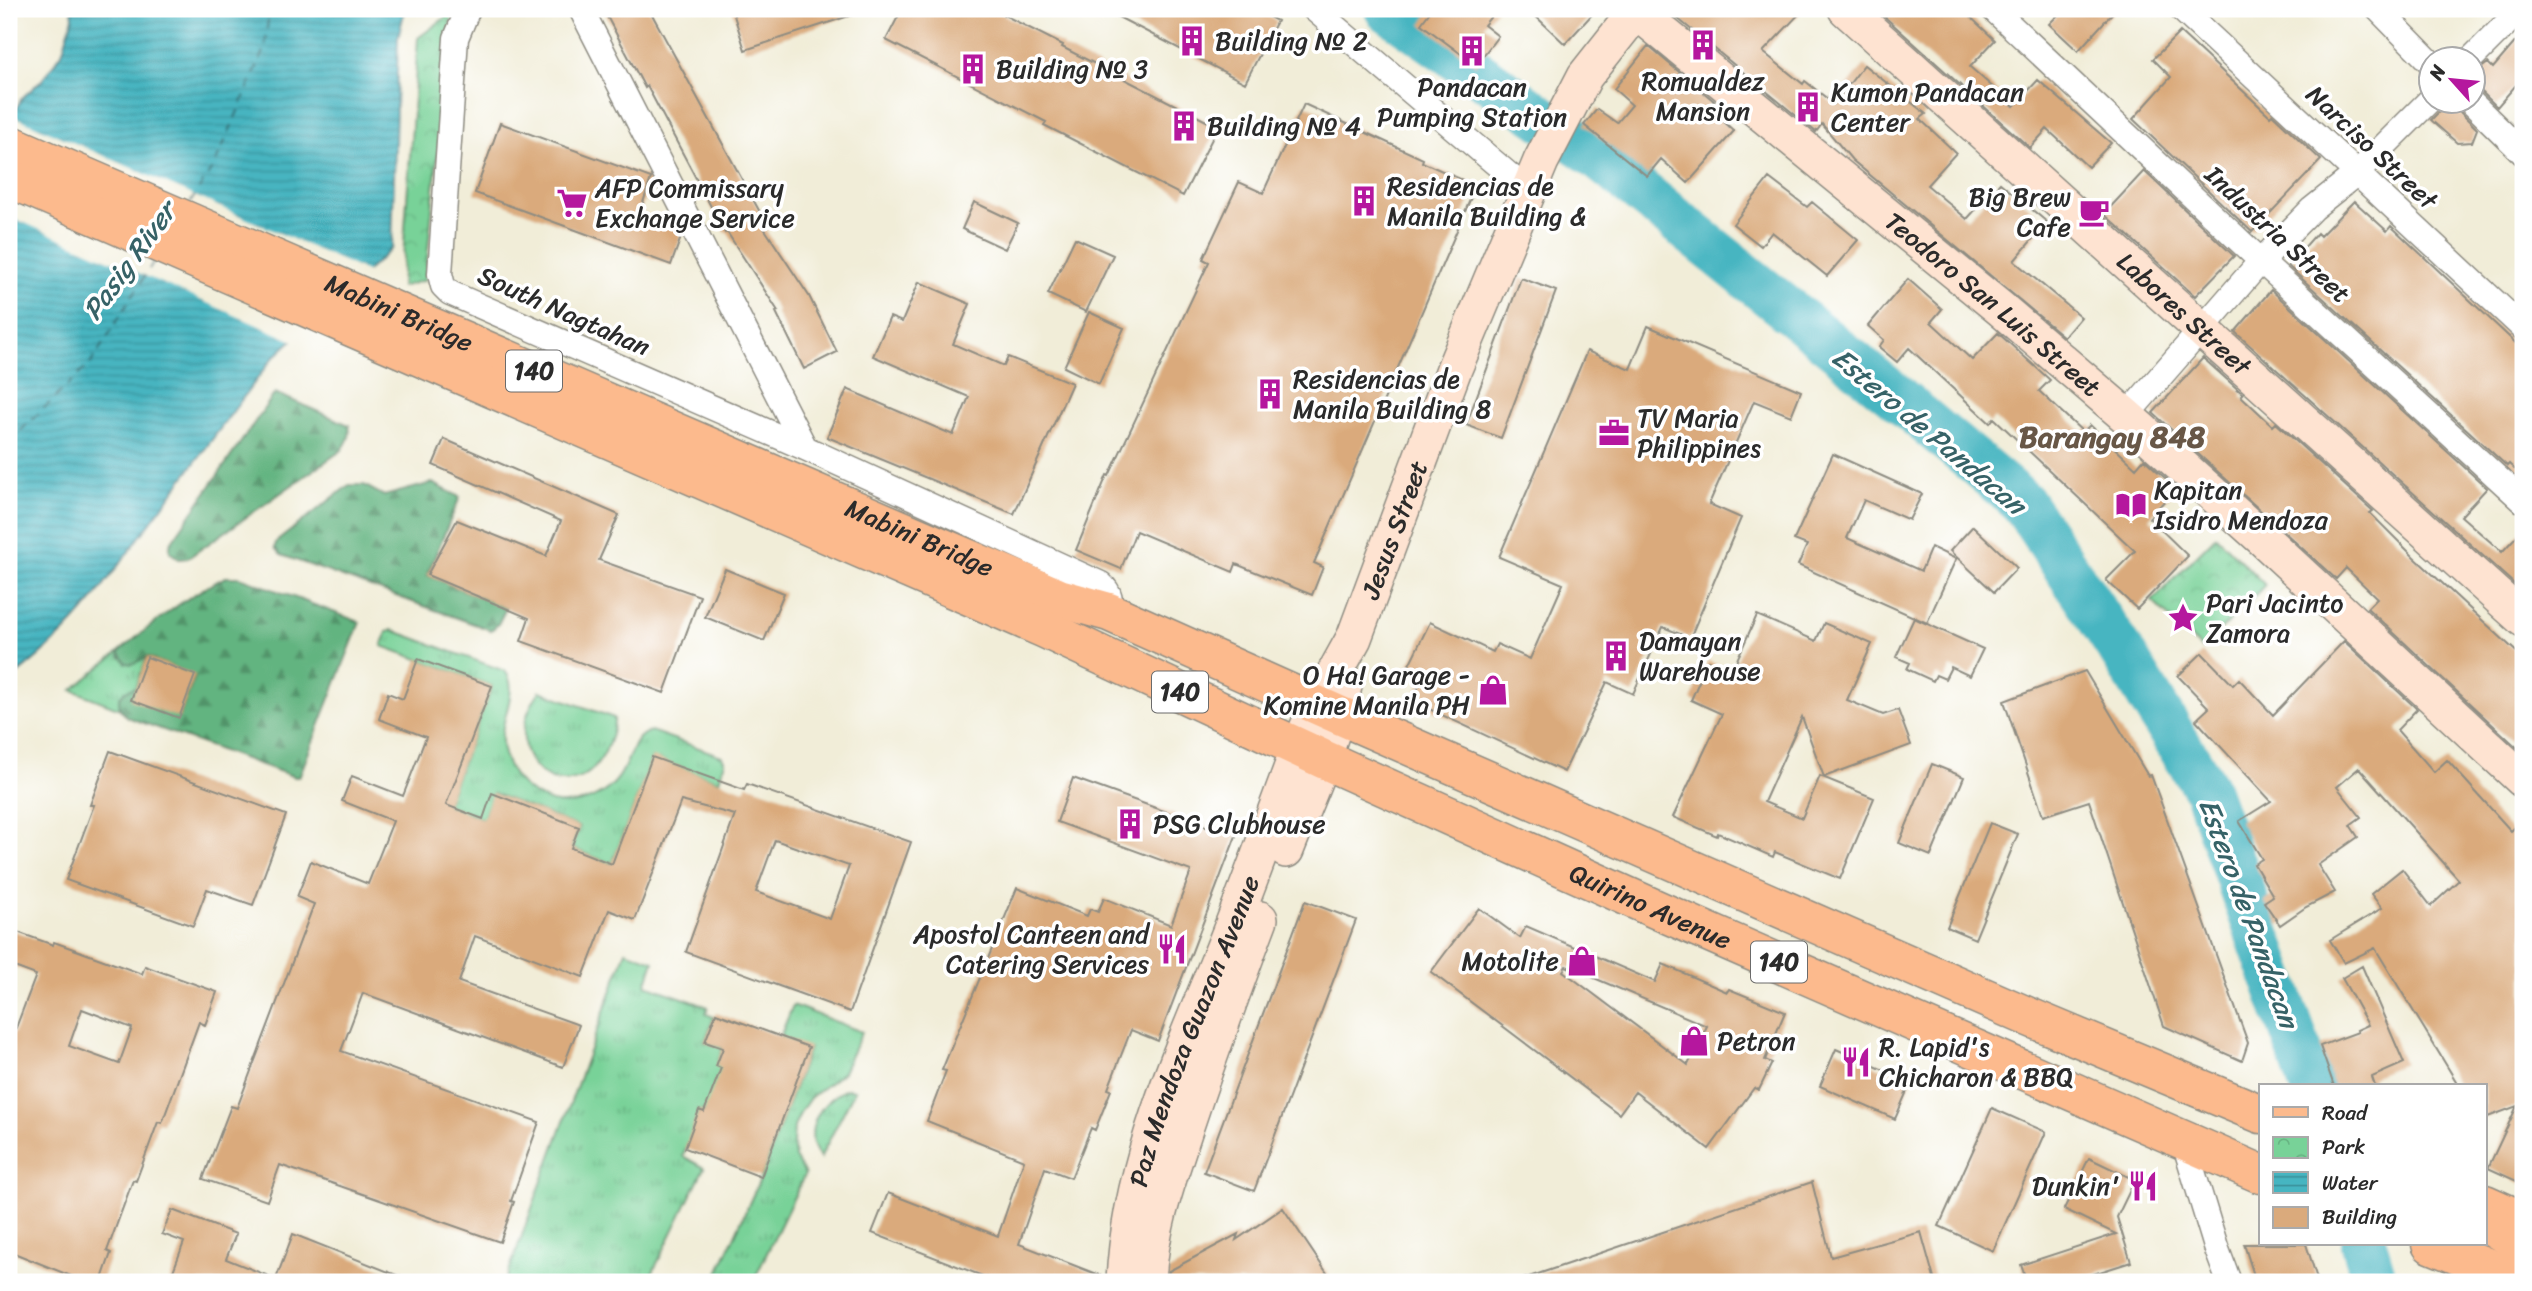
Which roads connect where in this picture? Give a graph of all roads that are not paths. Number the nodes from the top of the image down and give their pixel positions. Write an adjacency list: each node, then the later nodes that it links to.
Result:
1 (468, 9): 23 (street, South Nagtahan)
2 (581, 9): 23 (street)
3 (1314, 9): 17 (street)
4 (1636, 9): 17 (street, Jesus Street); 22 (street, Teodoro San Luis Street)
5 (1846, 9): 21 (street, Labores Street)
6 (1993, 9): 19 (street, Industria Street)
7 (2181, 9): 16 (street, Narciso Street)
8 (2378, 9): 11 (street)
9 (2521, 9): 10 (street)
10 (2484, 46)
11 (2416, 47)
12 (2416, 115): 16 (street)
13 (2485, 116): 15 (street)
14 (9, 144): 26 (main road, Mabini Bridge / 140)
15 (2523, 153)
16 (2357, 173): 19 (street); 20 (street, Narciso Street)
17 (1534, 176): 28 (street, Jesus Street)
18 (9, 178): 26 (main road, Mabini Bridge / 140)
19 (2261, 261): 21 (street); 24 (street, Industria Street)
20 (2523, 328)
21 (2202, 330): 22 (street); 27 (street, Labores Street)
22 (2126, 416): 30 (street, Teodoro San Luis Street)
23 (806, 448): 25 (street, South Nagtahan)
24 (2523, 501)
25 (1110, 612): 26 (main road, Quirino Avenue / 140); 28 (main road, Quirino Avenue / 140)
26 (1051, 613): 29 (main road, Quirino Avenue / 140)
27 (2523, 619)
28 (1328, 710): 29 (street, Paz Mendoza Guazon Avenue); 31 (main road, Quirino Avenue / 140)
29 (1311, 753): 32 (main road, Quirino Avenue / 140); 43 (street, Paz Mendoza Guazon Avenue); 44 (street, Paz Mendoza Guazon Avenue)
30 (2523, 780)
31 (1662, 855): 32 (main road); 33 (main road, Quirino Avenue / 140)
32 (1640, 902): 34 (main road, Quirino Avenue / 140)
33 (1872, 947): 34 (main road); 35 (main road, Quirino Avenue / 140)
34 (1855, 995): 36 (main road, Quirino Avenue / 140)
35 (2259, 1113)
36 (2183, 1139): 37 (main road, Quirino Avenue / 140); 45 (street)
37 (2259, 1173)
38 (2486, 1204): 39 (main road)
39 (2523, 1221)
40 (2486, 1223): 41 (main road)
41 (2523, 1245)
42 (2436, 1246): 46 (main road)
43 (1124, 1282)
44 (1148, 1282)
45 (2229, 1282)
46 (2523, 1282)

